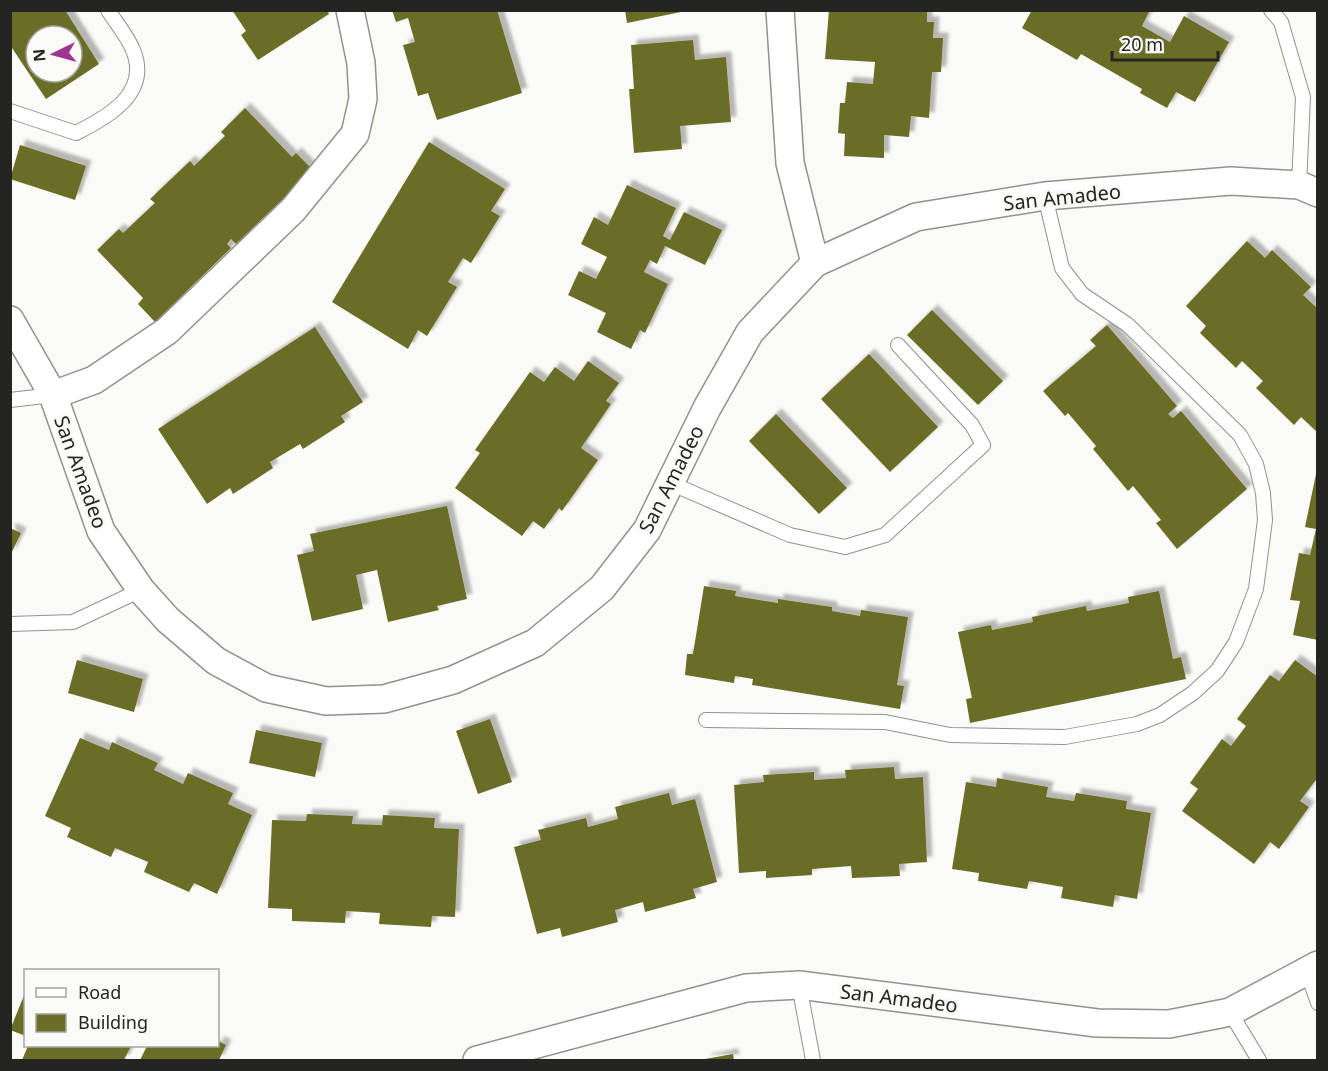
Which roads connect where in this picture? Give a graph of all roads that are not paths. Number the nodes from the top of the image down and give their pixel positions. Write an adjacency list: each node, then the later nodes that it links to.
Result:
1 (108, 10): 5 (lane)
2 (350, 10): 11 (street, San Amadeo)
3 (780, 10): 8 (street)
4 (1270, 10): 6 (lane)
5 (10, 111)
6 (1308, 189): 7 (street, San Amadeo)
7 (1045, 196): 8 (street, San Amadeo); 16 (lane)
8 (815, 263): 13 (street, San Amadeo)
9 (10, 320): 11 (street, San Amadeo)
10 (897, 345): 13 (lane)
11 (53, 395): 12 (lane); 14 (street, San Amadeo)
12 (10, 400)
13 (670, 483): 14 (street, San Amadeo)
14 (141, 590): 15 (lane)
15 (10, 624)
16 (706, 720)
17 (1312, 968): 19 (lane); 20 (street, San Amadeo)
18 (799, 985): 20 (street, San Amadeo); 21 (street, San Amadeo); 22 (lane)
19 (1317, 1002)
20 (1230, 1012): 23 (lane)
21 (477, 1060)
22 (813, 1060)
23 (1258, 1060)

